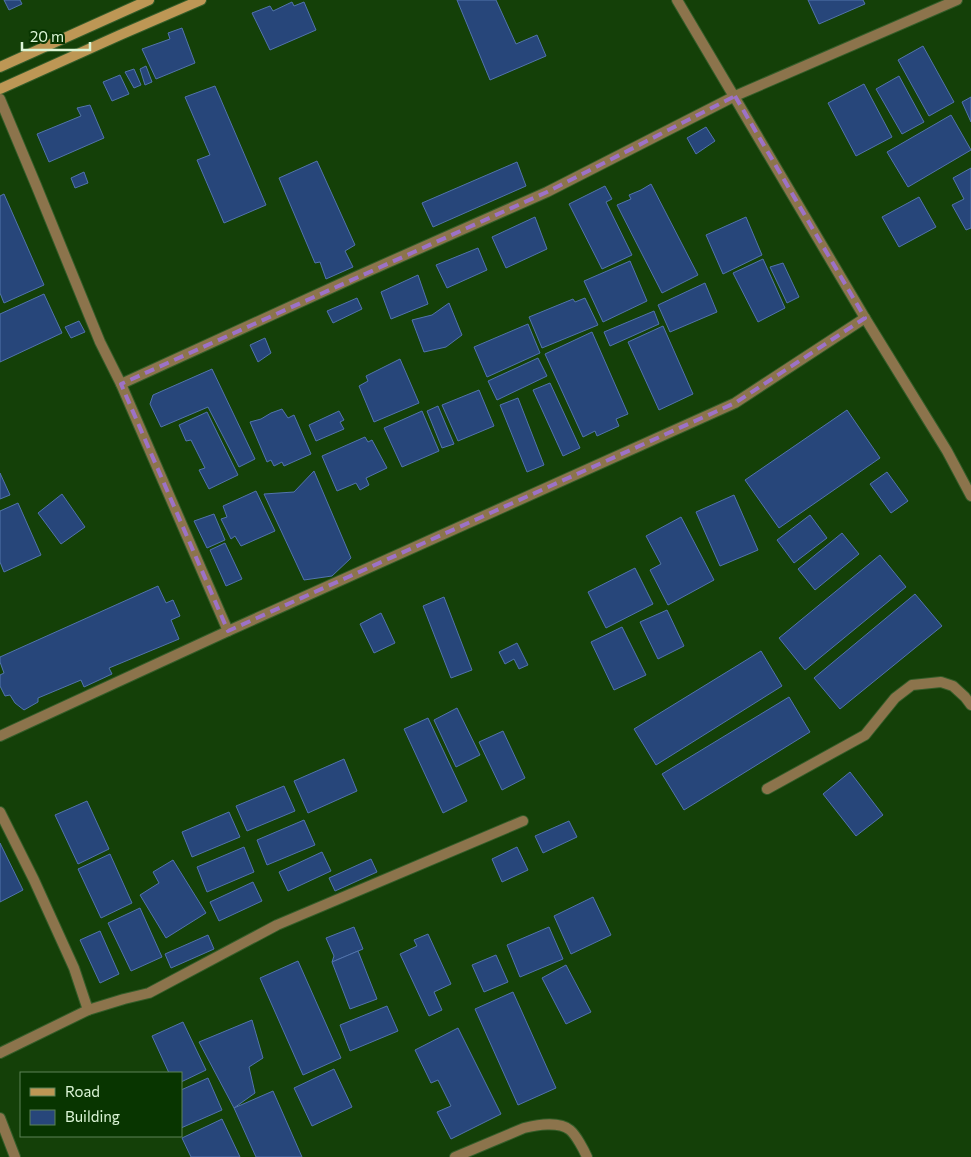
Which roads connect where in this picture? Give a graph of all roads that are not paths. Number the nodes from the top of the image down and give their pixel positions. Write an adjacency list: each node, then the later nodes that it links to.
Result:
1 (149, 0): 5 (main road)
2 (201, 0): 6 (main road)
3 (678, 0): 7 (street)
4 (957, 0): 7 (street)
5 (0, 67)
6 (0, 89)
7 (735, 96): 9 (street); 10 (street)
8 (0, 99): 10 (street)
9 (865, 318): 11 (street); 12 (street)
10 (121, 384): 12 (street)
11 (971, 496)
12 (228, 631): 14 (street)
13 (971, 705): 15 (street)
14 (0, 736)
15 (767, 789)
16 (0, 812): 18 (street)
17 (523, 821): 18 (street)
18 (88, 1010): 19 (street)
19 (0, 1053)
20 (0, 1118): 21 (street)
21 (15, 1157)
22 (455, 1157): 23 (street)
23 (587, 1157)

